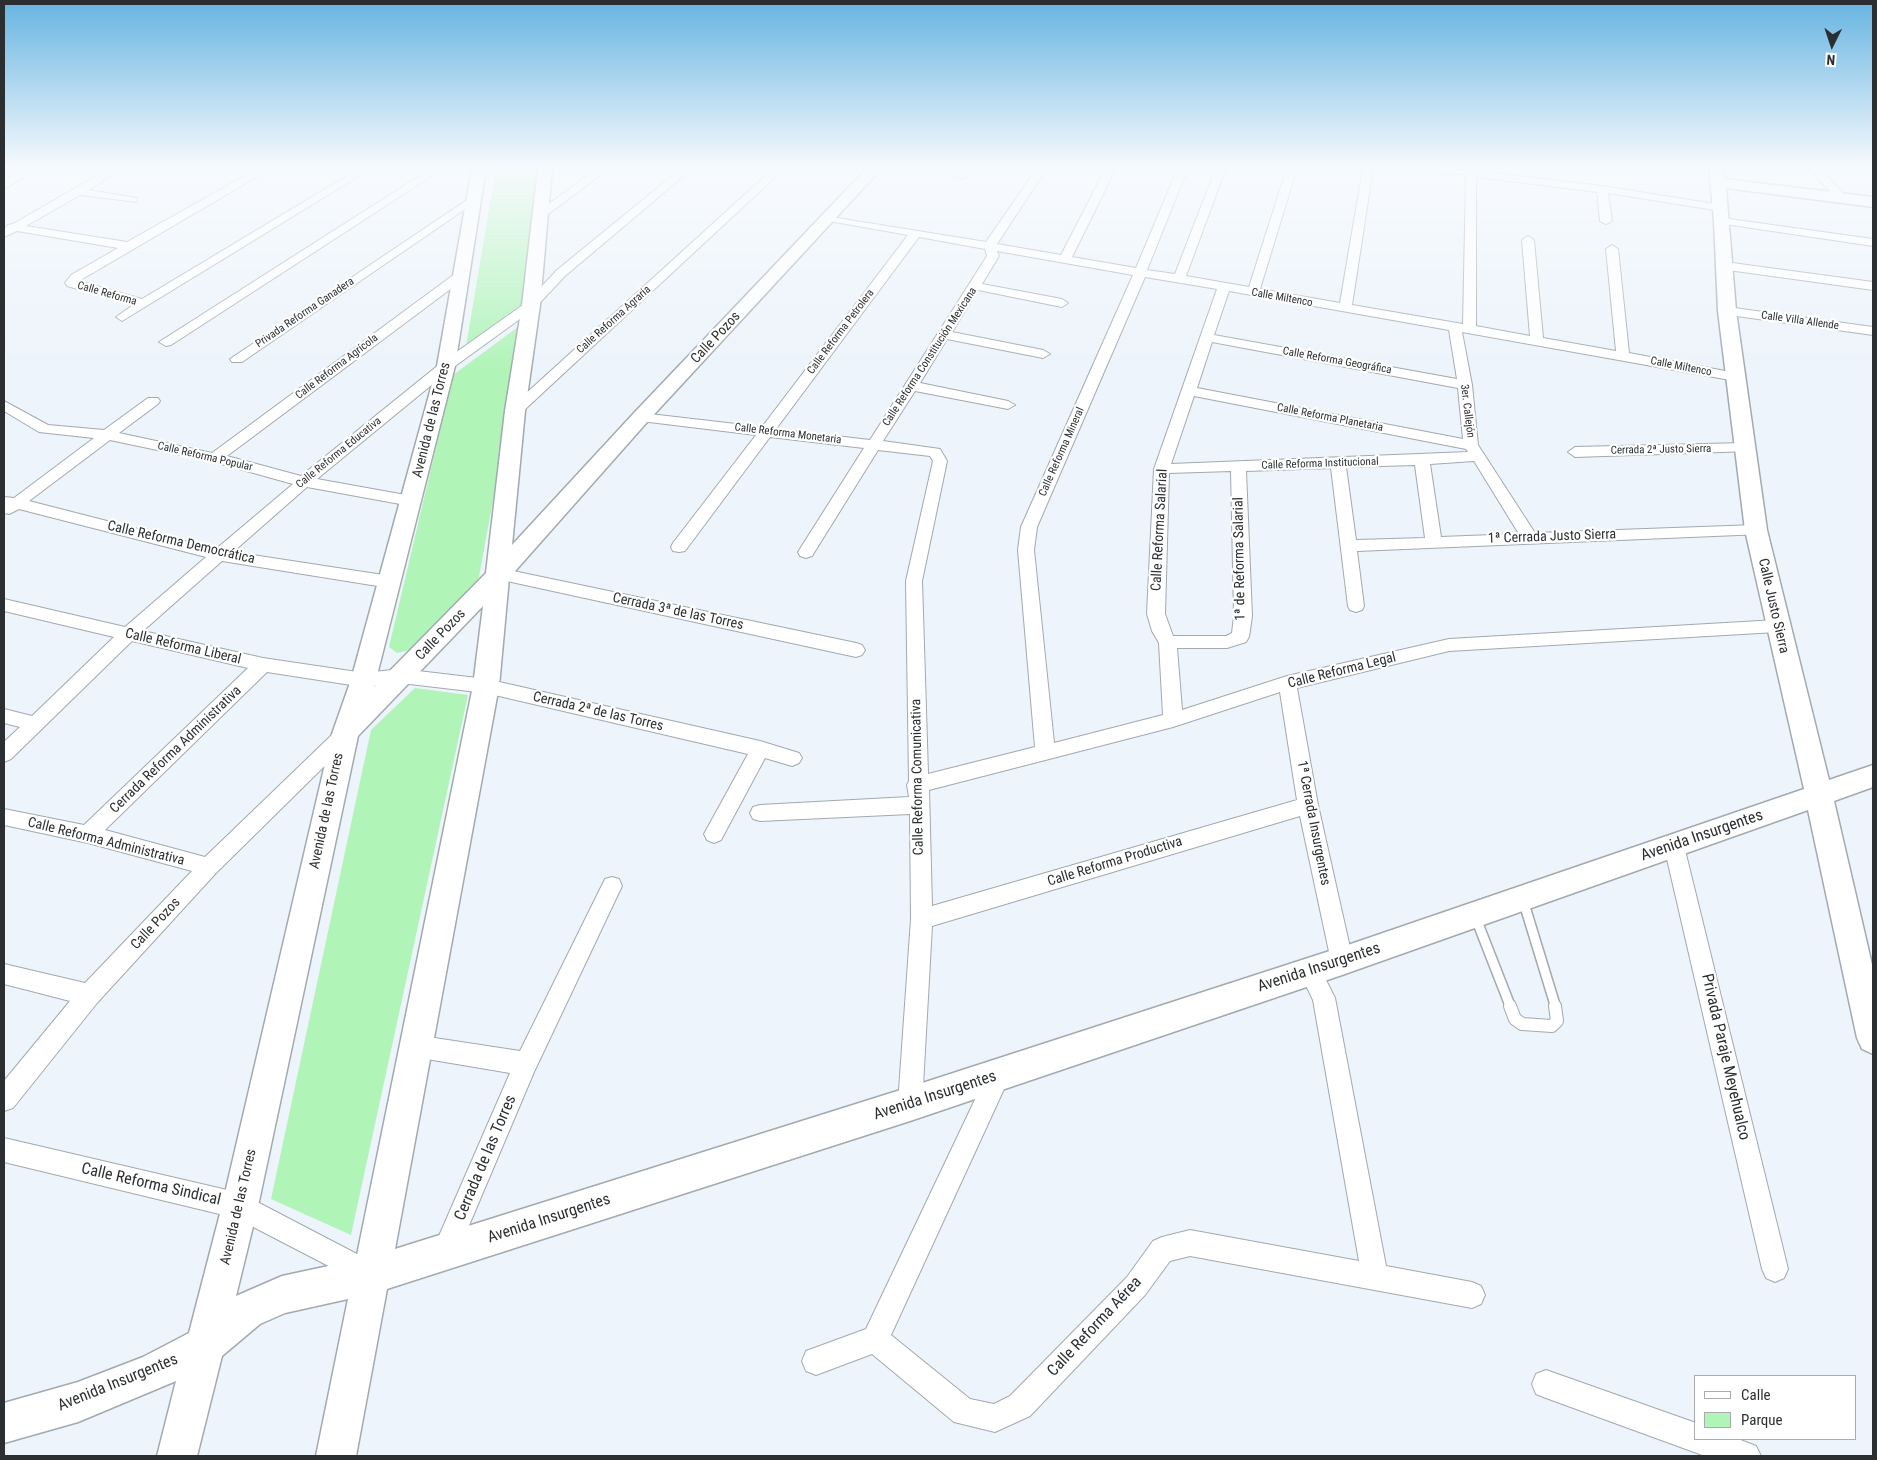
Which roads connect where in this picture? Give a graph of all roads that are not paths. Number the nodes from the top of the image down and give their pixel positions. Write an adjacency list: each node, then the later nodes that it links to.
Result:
1 (70, 236): 24 (street)
2 (147, 236): 24 (street)
3 (255, 236): 37 (street)
4 (332, 236): 46 (street)
5 (418, 236): 50 (street, Privada Reforma Ganadera)
6 (467, 236): 30 (street, Avenida de las Torres)
7 (537, 236): 38 (street)
8 (606, 236): 38 (street, Calle Reforma Educativa)
9 (705, 236): 59 (street, Calle Reforma Agraria)
10 (812, 236): 60 (street, Calle Pozos)
11 (914, 236): 61 (street, Calle Reforma Petrolera)
12 (933, 236): 25 (street, Calle Miltenco)
13 (997, 236): 25 (street, Calle Reforma Constitución Mexicana)
14 (1076, 236): 27 (street)
15 (1154, 236): 29 (street, Calle Reforma Mineral)
16 (1195, 236): 31 (street)
17 (1271, 236): 35 (street)
18 (1357, 236): 39 (street)
19 (1467, 236): 42 (street)
20 (1723, 236): 28 (street, Calle Justo Sierra)
21 (1836, 236): 23 (street)
22 (1528, 240): 47 (street)
23 (1873, 243)
24 (129, 246): 37 (street, Calle Reforma)
25 (990, 247): 27 (street, Calle Miltenco); 32 (street, Calle Reforma Constitución Mexicana)
26 (1612, 249): 49 (street)
27 (1064, 260): 29 (street, Calle Miltenco)
28 (1725, 266): 33 (street); 40 (street, Calle Justo Sierra)
29 (1139, 273): 31 (street, Calle Miltenco); 101 (street, Calle Reforma Mineral)
30 (460, 276): 51 (street, Avenida de las Torres); 68 (street, Calle Reforma Agrícola)
31 (1179, 280): 34 (street, Calle Miltenco)
32 (975, 286): 36 (street); 44 (street, Calle Reforma Constitución Mexicana)
33 (1873, 286)
34 (1224, 288): 35 (street, Calle Miltenco); 45 (street, Calle Reforma Salarial)
35 (1253, 293): 39 (street, Calle Miltenco)
36 (1062, 303)
37 (144, 304): 41 (street)
38 (531, 305): 51 (street, Calle Reforma Educativa); 59 (street)
39 (1345, 308): 42 (street, Calle Miltenco)
40 (1727, 311): 43 (street, Calle Villa Allende); 52 (street, Calle Justo Sierra)
41 (122, 317)
42 (1462, 329): 47 (street, Calle Miltenco); 53 (street, 3er. Callejón)
43 (1873, 331)
44 (944, 334): 48 (street); 54 (street, Calle Reforma Constitución Mexicana)
45 (1208, 338): 53 (street, Calle Reforma Geográfica); 55 (street, Calle Reforma Salarial)
46 (166, 342)
47 (1537, 342): 49 (street, Calle Miltenco)
48 (1043, 354)
49 (1623, 356): 52 (street, Calle Miltenco)
50 (237, 359)
51 (446, 366): 73 (street, Calle Reforma Educativa); 74 (street, Avenida de las Torres)
52 (1736, 378): 64 (street, Calle Justo Sierra)
53 (1465, 385): 65 (street, 3er. Callejón)
54 (913, 386): 58 (street); 63 (street, Calle Reforma Constitución Mexicana)
55 (1188, 391): 65 (street, Calle Reforma Planetaria); 72 (street, Calle Reforma Salarial)
56 (153, 401): 62 (street)
57 (4, 405): 62 (street, Calle Reforma Popular)
58 (1008, 405)
59 (514, 411): 83 (street)
60 (641, 417): 61 (street, Calle Reforma Monetaria); 83 (street, Calle Pozos)
61 (766, 431): 63 (street, Calle Reforma Monetaria); 80 (street)
62 (106, 435): 68 (street, Calle Reforma Popular); 75 (street)
63 (873, 444): 66 (street, Calle Reforma Monetaria); 81 (street, Calle Reforma Constitución Mexicana)
64 (1746, 448): 67 (street, Cerrada 2ª Justo Sierra); 76 (street, Calle Justo Sierra)
65 (1475, 450): 69 (street, Calle Reforma Institucional); 77 (street, 3er. Callejón)
66 (935, 452): 105 (street, Calle Reforma Comunicativa)
67 (1575, 452)
68 (215, 458): 73 (street, Calle Reforma Popular)
69 (1422, 460): 70 (street, Calle Reforma Institucional); 78 (street)
70 (1338, 463): 71 (street, Calle Reforma Institucional); 79 (street)
71 (1238, 467): 72 (street, Calle Reforma Institucional); 89 (street, 1ª de Reforma Salarial)
72 (1162, 469): 89 (street, Calle Reforma Salarial)
73 (304, 482): 74 (street, Calle Reforma Popular); 82 (street, Calle Reforma Educativa)
74 (411, 501): 84 (street, Avenida de las Torres)
75 (8, 506): 82 (street, Calle Reforma Democrática)
76 (1756, 530): 77 (street, 1ª Cerrada Justo Sierra); 87 (street, Calle Justo Sierra)
77 (1529, 537): 78 (street, 1ª Cerrada Justo Sierra)
78 (1434, 542): 79 (street, 1ª Cerrada Justo Sierra)
79 (1348, 546): 86 (street)
80 (679, 547)
81 (806, 552)
82 (219, 555): 84 (street, Calle Reforma Democrática); 88 (street, Calle Reforma Educativa)
83 (499, 574): 90 (street, Cerrada 3ª de las Torres); 92 (street, Calle Pozos); 95 (street)
84 (390, 582): 93 (street, Avenida de las Torres)
85 (4, 605): 88 (street, Calle Reforma Liberal)
86 (1356, 606)
87 (1777, 626): 94 (street, Calle Reforma Legal); 106 (street, Calle Justo Sierra)
88 (127, 635): 91 (street, Calle Reforma Liberal); 98 (street, Calle Reforma Educativa)
89 (1168, 642): 97 (street, Calle Reforma Salarial)
90 (856, 650)
91 (263, 665): 93 (street, Calle Reforma Liberal); 111 (street, Cerrada Reforma Administrativa)
92 (401, 676): 93 (street, Calle Reforma Liberal); 95 (street, Cerrada 2ª de las Torres); 99 (street, Calle Pozos)
93 (364, 680): 99 (street, Avenida de las Torres)
94 (1287, 684): 97 (street, Calle Reforma Legal); 108 (street, 1ª Cerrada Insurgentes)
95 (486, 686): 100 (street, Cerrada 2ª de las Torres); 124 (street)
96 (4, 716): 98 (street)
97 (1173, 720): 101 (street, Calle Reforma Legal)
98 (36, 724): 102 (street, Calle Reforma Educativa)
99 (345, 734): 114 (street, Calle Pozos); 130 (street, Avenida de las Torres)
100 (760, 749): 103 (street, Cerrada 2ª de las Torres); 112 (street)
101 (1044, 752): 105 (street, Calle Reforma Legal)
102 (4, 754)
103 (792, 758)
104 (1873, 776): 106 (street, Avenida Insurgentes)
105 (918, 785): 107 (street, Calle Reforma Comunicativa)
106 (1819, 795): 113 (street, Avenida Insurgentes); 123 (street, Calle Justo Sierra)
107 (918, 805): 109 (street); 118 (street, Calle Reforma Comunicativa)
108 (1308, 805): 118 (street, Calle Reforma Productiva); 119 (street, 1ª Cerrada Insurgentes)
109 (760, 813)
110 (4, 817): 111 (street, Calle Reforma Administrativa)
111 (88, 834): 114 (street, Calle Reforma Administrativa)
112 (714, 834)
113 (1674, 846): 116 (street, Avenida Insurgentes); 132 (street, Privada Paraje Meyehualco)
114 (209, 867): 122 (street, Calle Pozos)
115 (612, 886): 125 (street, Cerrada de las Torres)
116 (1523, 898): 117 (street, Avenida Insurgentes); 117 (lane)
117 (1474, 915): 119 (street, Avenida Insurgentes)
118 (922, 920): 128 (street, Calle Reforma Comunicativa)
119 (1342, 962): 120 (street, Avenida Insurgentes)
120 (1310, 971): 126 (street, Avenida Insurgentes); 134 (street)
121 (4, 974): 122 (street)
122 (89, 996): 127 (street, Calle Pozos)
123 (1873, 1038)
124 (415, 1046): 125 (street); 133 (street)
125 (526, 1064): 131 (street, Cerrada de las Torres)
126 (998, 1076): 128 (street, Avenida Insurgentes); 136 (street)
127 (4, 1099)
128 (910, 1104): 131 (street, Avenida Insurgentes)
129 (4, 1150): 130 (street, Calle Reforma Sindical)
130 (240, 1206): 133 (street, Calle Reforma Sindical); 137 (street, Avenida de las Torres)
131 (446, 1252): 133 (street, Avenida Insurgentes)
132 (1775, 1269)
133 (372, 1275): 137 (street, Avenida Insurgentes); 144 (street)
134 (1375, 1277): 135 (street); 136 (street, Calle Reforma Aérea)
135 (1472, 1295)
136 (876, 1339): 138 (street)
137 (205, 1345): 140 (street, Avenida Insurgentes); 143 (street, Avenida de las Torres)
138 (816, 1361)
139 (1546, 1384): 141 (street)
140 (4, 1424)
141 (1694, 1437)
142 (1702, 1440): 145 (street)
143 (177, 1456)
144 (336, 1456)
145 (1746, 1456)

